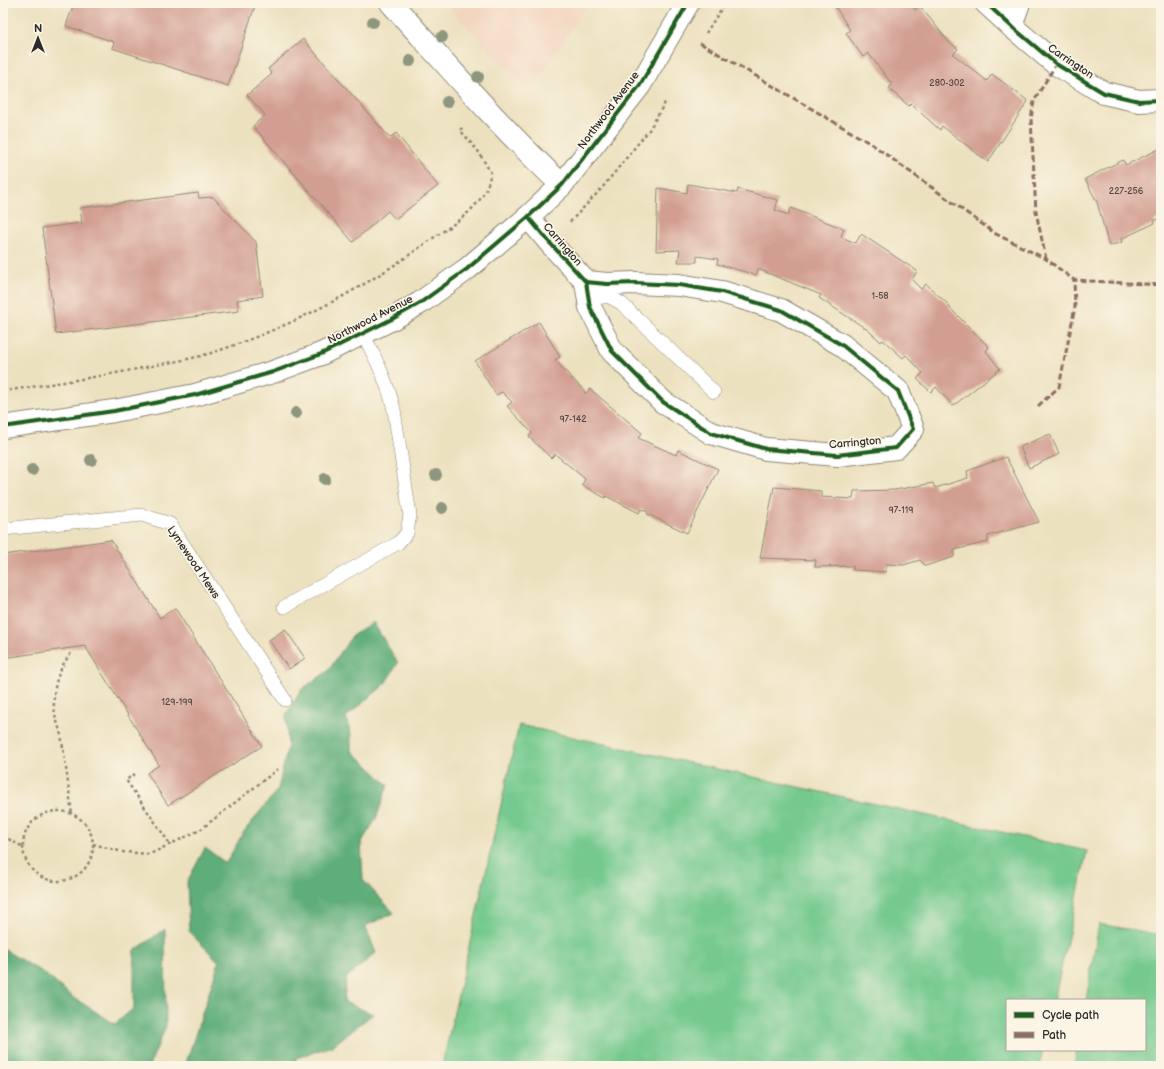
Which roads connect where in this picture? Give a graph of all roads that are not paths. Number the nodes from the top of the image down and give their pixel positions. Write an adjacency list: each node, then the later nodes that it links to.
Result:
1 (391, 3): 7 (street)
2 (688, 3): 7 (street, Northwood Avenue)
3 (986, 3): 5 (street, Carrington)
4 (1019, 3): 5 (street)
5 (1010, 26): 6 (street, Carrington)
6 (1161, 100)
7 (562, 185): 8 (street, Northwood Avenue)
8 (528, 217): 9 (street, Carrington); 10 (street, Northwood Avenue)
9 (587, 291): 9 (street, Carrington); 11 (lane)
10 (363, 334): 12 (street, Northwood Avenue); 14 (lane)
11 (714, 392)
12 (3, 427)
13 (3, 529): 15 (lane, Lymewood Mews)
14 (284, 607)
15 (285, 700)

